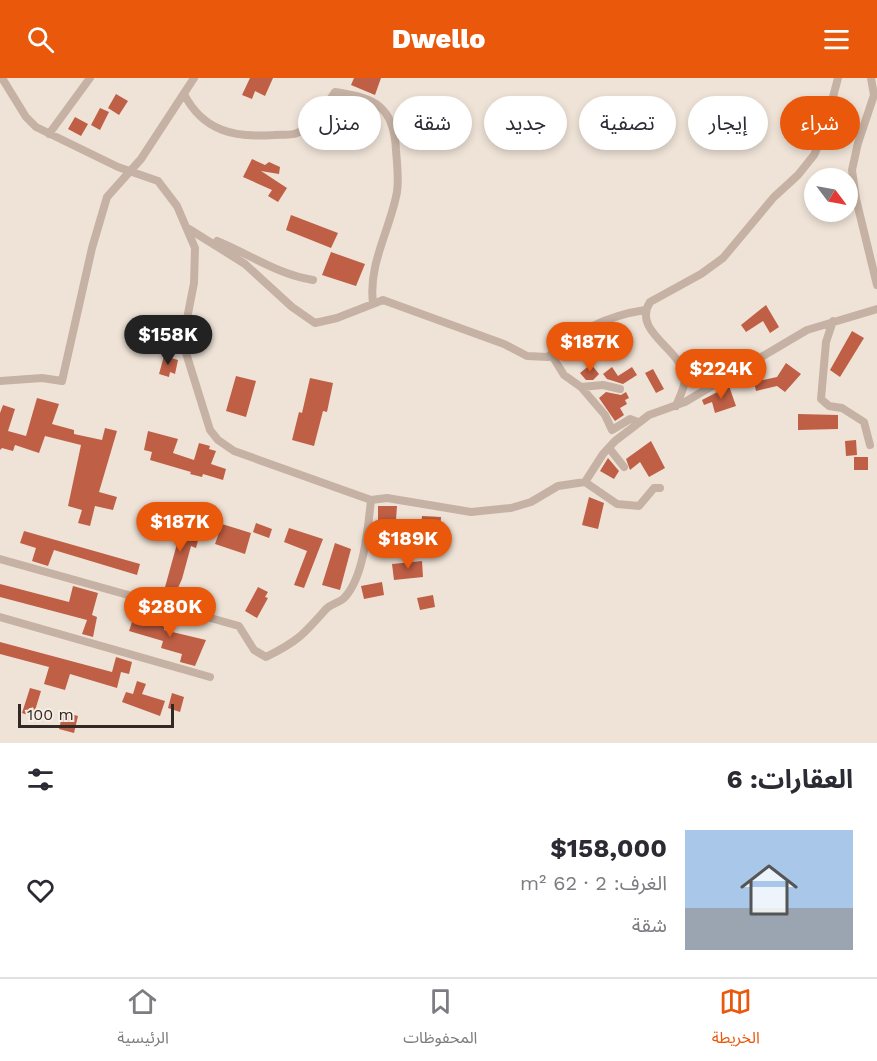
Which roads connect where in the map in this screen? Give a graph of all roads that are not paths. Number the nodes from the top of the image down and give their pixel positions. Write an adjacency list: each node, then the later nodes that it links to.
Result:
1 (2, 78): 7 (street)
2 (90, 78): 7 (street)
3 (194, 78): 6 (street)
4 (838, 78): 16 (street)
5 (871, 78): 10 (street)
6 (184, 94): 8 (street); 14 (street)
7 (49, 134): 8 (street)
8 (131, 170): 9 (street); 19 (street)
9 (189, 229): 12 (street); 14 (street); 29 (street)
10 (867, 238): 11 (street); 13 (street)
11 (877, 242)
12 (313, 279)
13 (877, 285)
14 (373, 303): 18 (street)
15 (877, 309): 17 (street)
16 (645, 310): 18 (street); 22 (street)
17 (833, 321): 22 (street); 24 (street)
18 (551, 354): 20 (street)
19 (0, 381)
20 (580, 387): 21 (street); 23 (street)
21 (620, 389)
22 (676, 406): 23 (street)
23 (638, 422): 25 (street)
24 (870, 445)
25 (609, 448): 26 (street); 27 (street)
26 (624, 467)
27 (585, 482): 28 (street); 29 (street)
28 (660, 488)
29 (371, 500): 30 (street)
30 (0, 559)
31 (0, 617): 32 (street)
32 (210, 677)

